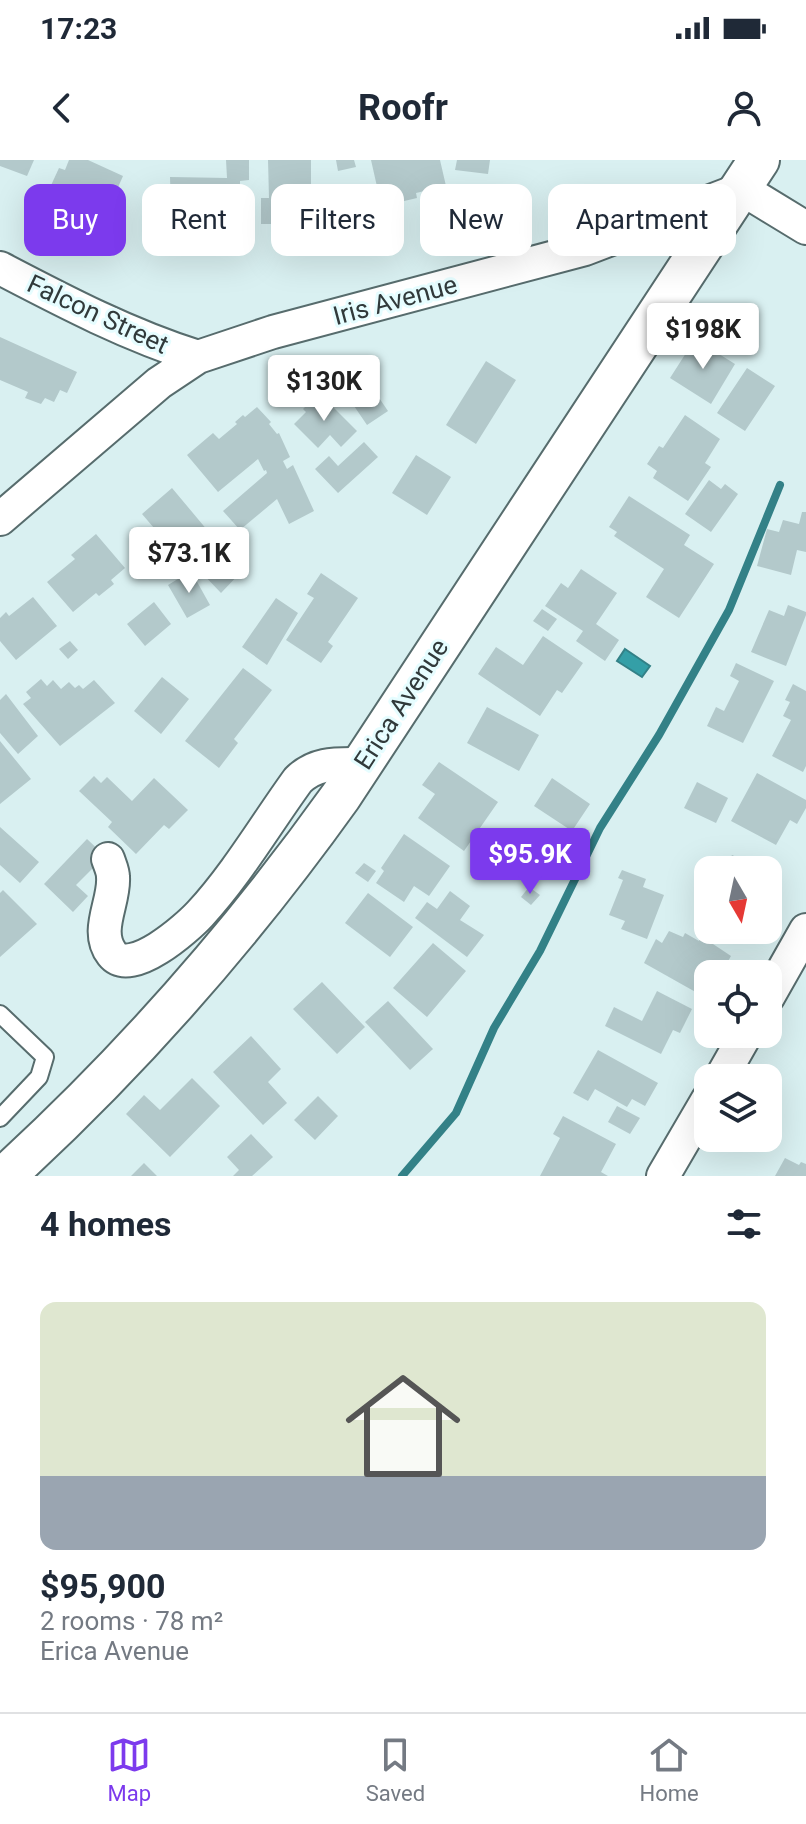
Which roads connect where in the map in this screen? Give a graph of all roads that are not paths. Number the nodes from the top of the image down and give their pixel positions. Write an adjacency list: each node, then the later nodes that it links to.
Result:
1 (751, 174): 2 (street); 4 (street, Iris Avenue); 6 (street, Erica Avenue)
2 (806, 228)
3 (0, 268): 4 (street, Falcon Street)
4 (198, 357): 5 (street, Iris Avenue)
5 (0, 519)
6 (362, 764): 7 (street); 13 (street, Erica Avenue)
7 (108, 859)
8 (806, 930): 9 (street)
9 (782, 972)
10 (0, 1014): 11 (lane)
11 (0, 1118)
12 (694, 1123): 14 (street)
13 (5, 1176)
14 (663, 1176)

